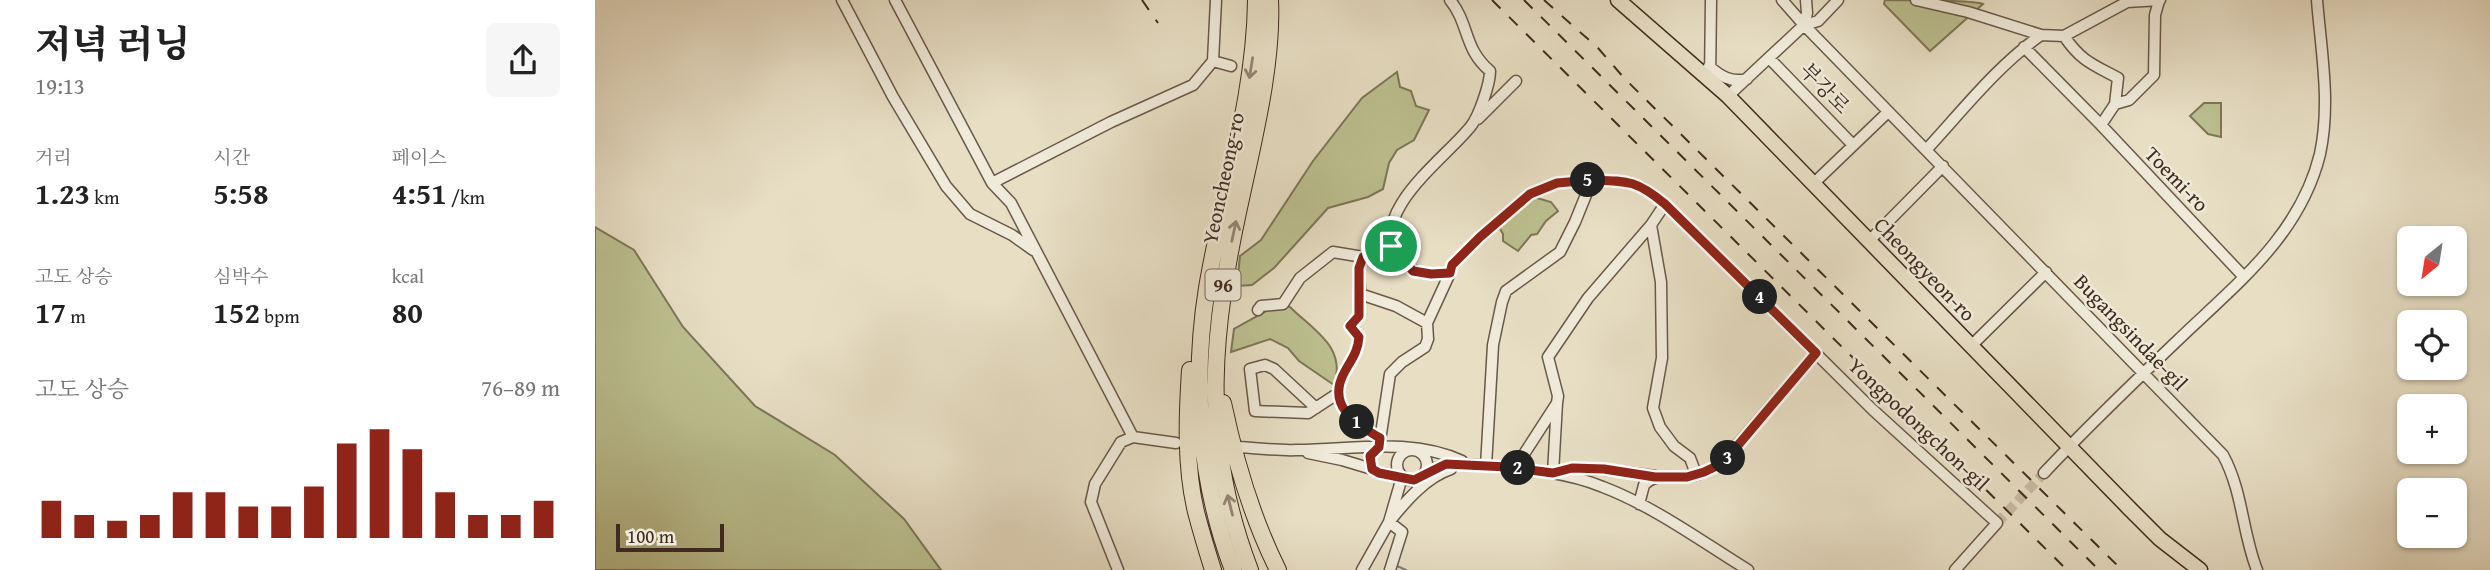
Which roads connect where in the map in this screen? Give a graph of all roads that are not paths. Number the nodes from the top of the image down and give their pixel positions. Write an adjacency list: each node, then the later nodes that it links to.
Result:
1 (842, 0): 40 (street)
2 (895, 0): 34 (street)
3 (1216, 0): 20 (street)
4 (1256, 0): 45 (highway, Yeoncheong-ro / 96, one-way to 45)
5 (1270, 0): 45 (highway, Yeoncheong-ro / 96, one-way to 5)
6 (1450, 0): 28 (street)
7 (1618, 0): 22 (main road, Cheongyeon-ro)
8 (1711, 0): 22 (street)
9 (1782, 0): 15 (street, Bugangsindae-gil)
10 (1806, 0): 15 (street)
11 (1838, 0): 15 (street)
12 (1916, 0): 16 (street)
13 (2316, 0): 44 (street)
14 (2159, 1): 17 (street); 26 (street)
15 (1804, 25): 19 (street); 27 (street, Bugangsindae-gil)
16 (2041, 35): 17 (street); 18 (street)
17 (2064, 36): 26 (street)
18 (2024, 47): 29 (street); 31 (street)
19 (1769, 58): 23 (street); 30 (street, 부강로)
20 (1213, 61): 21 (street); 34 (street)
21 (1231, 66)
22 (1710, 74): 23 (street); 25 (main road, Cheongyeon-ro)
23 (1747, 79): 25 (street)
24 (1515, 81): 28 (street)
25 (1728, 96): 35 (main road, Cheongyeon-ro)
26 (2115, 104): 29 (street)
27 (1888, 112): 30 (street); 31 (street, Bugangsindae-gil)
28 (1473, 124): 39 (street)
29 (2101, 125): 44 (street, Toemi-ro)
30 (1853, 145): 35 (street)
31 (1926, 149): 32 (street, Bugangsindae-gil)
32 (1943, 166): 38 (street); 42 (street, Bugangsindae-gil)
33 (1591, 180): 36 (street, Yongpodongchon-gil); 43 (street, Yongpodongchon-gil); 64 (street)
34 (992, 183): 40 (street)
35 (1813, 184): 38 (main road, Cheongyeon-ro)
36 (1665, 204): 37 (street); 50 (street, Yongpodongchon-gil)
37 (1651, 225): 53 (street); 70 (street)
38 (1868, 241): 49 (main road, Cheongyeon-ro)
39 (1391, 246): 41 (street); 43 (street)
40 (1035, 252): 55 (street)
41 (1363, 257): 46 (street); 47 (street)
42 (2046, 272): 49 (street); 51 (street, Bugangsindae-gil)
43 (1450, 273): 48 (street, Yongpodongchon-gil)
44 (2244, 276): 51 (street)
45 (1216, 283): 77 (highway); 78 (highway, Yeoncheong-ro / 96); 79 (highway, Yeoncheong-ro / 96, one-way to 45); 80 (highway)
46 (1360, 294): 48 (street); 52 (street)
47 (1258, 310)
48 (1427, 323): 56 (street, Yongpodongchon-gil)
49 (1972, 346): 58 (main road, Cheongyeon-ro)
50 (1816, 353): 70 (street); 84 (street, Yongpodongchon-gil)
51 (2144, 373): 58 (street); 86 (street, Bugangsindae-gil)
52 (1337, 394): 54 (street); 56 (street)
53 (1557, 403): 65 (street); 68 (street)
54 (1316, 408): 54 (street)
55 (1133, 437): 57 (street); 76 (street)
56 (1379, 442): 60 (street); 61 (street); 63 (street); 66 (street, Yongpodongchon-gil)
57 (1176, 443)
58 (2070, 446): 67 (street); 85 (main road, Cheongyeon-ro)
59 (1238, 447): 60 (street)
60 (1299, 450): 66 (street)
61 (1406, 452): 62 (street); 72 (street)
62 (1422, 454): 63 (street); 71 (street)
63 (1468, 464): 64 (street); 71 (street); 75 (street)
64 (1486, 466): 65 (street)
65 (1515, 468): 68 (street)
66 (1372, 469): 69 (street)
67 (2045, 472)
68 (1553, 473): 73 (street); 74 (street)
69 (1385, 474): 72 (street); 75 (street)
70 (1696, 474): 73 (street)
71 (1422, 476): 72 (street); 75 (street)
72 (1402, 477): 75 (street)
73 (1655, 477): 74 (street)
74 (1639, 504): 83 (street)
75 (1390, 518): 81 (street); 82 (street)
76 (1118, 570)
77 (1213, 570)
78 (1233, 570)
79 (1250, 570)
80 (1278, 570)
81 (1362, 570)
82 (1390, 570)
83 (1748, 570)
84 (1955, 570)
85 (2200, 570)
86 (2257, 570)

